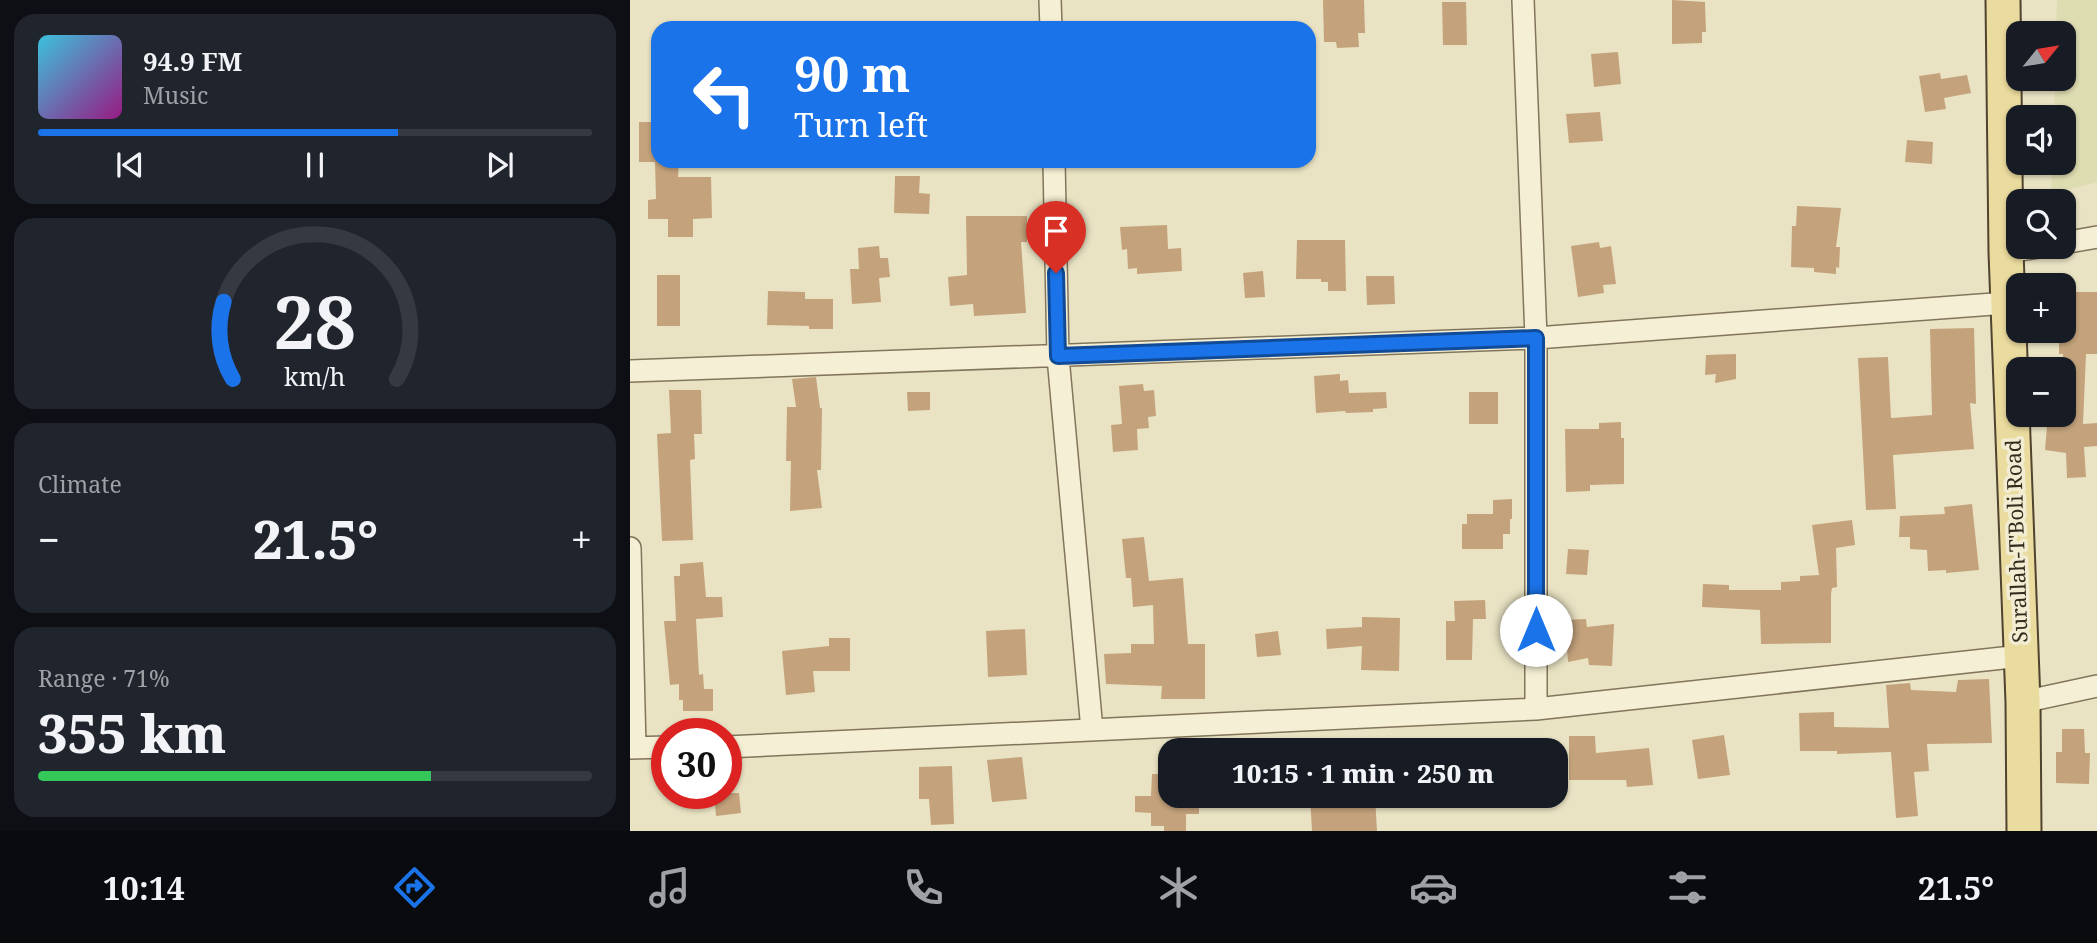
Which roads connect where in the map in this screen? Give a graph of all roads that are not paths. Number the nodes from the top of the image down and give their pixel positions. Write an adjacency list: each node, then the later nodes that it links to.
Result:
1 (1050, 0): 4 (street)
2 (1523, 0): 10 (street)
3 (2003, 0): 8 (main road, Surallah-T'Boli Road)
4 (1051, 21)
5 (1054, 168): 12 (street)
6 (2097, 237): 7 (street)
7 (2076, 241)
8 (2006, 252)
9 (2006, 303): 10 (street)
10 (1536, 338): 12 (street); 18 (street)
11 (2009, 343): 15 (main road, Surallah-T'Boli Road)
12 (1058, 356): 13 (street); 19 (street)
13 (630, 371)
14 (630, 548): 20 (street)
15 (2021, 656): 17 (main road, Surallah-T'Boli Road); 18 (street)
16 (2097, 686): 17 (street)
17 (2024, 702): 23 (main road, Surallah-T'Boli Road)
18 (1536, 709): 19 (street)
19 (1091, 730): 22 (street)
20 (633, 747): 21 (street)
21 (651, 747)
22 (742, 748)
23 (2024, 831)

